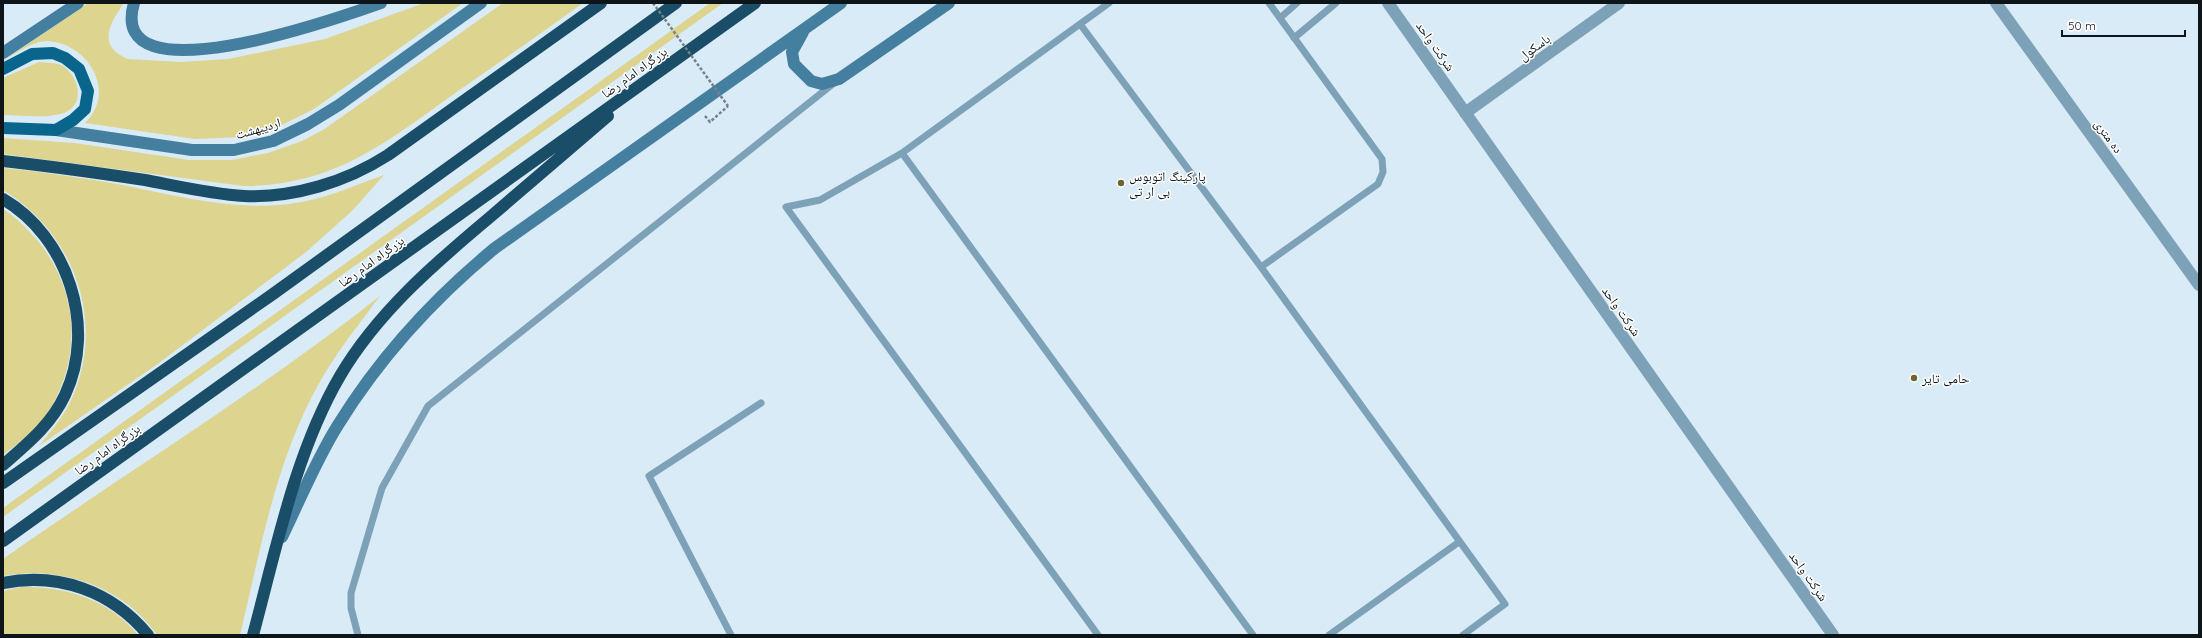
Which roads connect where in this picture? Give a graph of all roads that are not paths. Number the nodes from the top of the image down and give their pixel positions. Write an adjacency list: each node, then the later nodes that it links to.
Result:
1 (78, 3): 23 (main road)
2 (134, 3): 3 (main road)
3 (381, 3)
4 (481, 3): 29 (main road, اردیبهشت)
5 (601, 3): 19 (highway)
6 (610, 3): 19 (highway)
7 (676, 3): 37 (highway)
8 (755, 3): 24 (highway, بزرگراه امام رضا)
9 (841, 3): 21 (main road)
10 (949, 3): 26 (main road)
11 (1109, 3): 20 (lane)
12 (1269, 3): 18 (lane)
13 (1297, 3): 18 (lane)
14 (1336, 3): 22 (lane)
15 (1388, 3): 27 (street, شرکت واحد)
16 (1618, 3): 27 (street, باسکول)
17 (1996, 3): 34 (street, ده متری)
18 (1280, 18): 22 (lane)
19 (573, 23): 31 (highway)
20 (1080, 24): 30 (lane); 33 (lane)
21 (806, 28): 26 (main road); 40 (main road)
22 (1294, 38): 33 (lane)
23 (3, 53)
24 (674, 60): 38 (highway, بزرگراه امام رضا); 40 (highway)
25 (3, 69): 29 (main road)
26 (839, 79): 44 (lane)
27 (1465, 113): 50 (street, شرکت واحد)
28 (3, 128): 29 (main road, اردیبهشت)
29 (56, 130)
30 (902, 153): 46 (lane); 47 (lane)
31 (3, 161)
32 (3, 199): 36 (highway)
33 (1261, 267): 39 (lane)
34 (2199, 285)
35 (761, 403): 45 (lane)
36 (3, 465)
37 (3, 483)
38 (3, 541)
39 (1459, 542): 48 (lane); 49 (lane)
40 (277, 546): 43 (highway)
41 (3, 583): 42 (highway)
42 (148, 635)
43 (253, 635)
44 (358, 635)
45 (731, 635)
46 (1098, 635)
47 (1253, 635)
48 (1329, 635)
49 (1463, 635)
50 (1833, 635)

